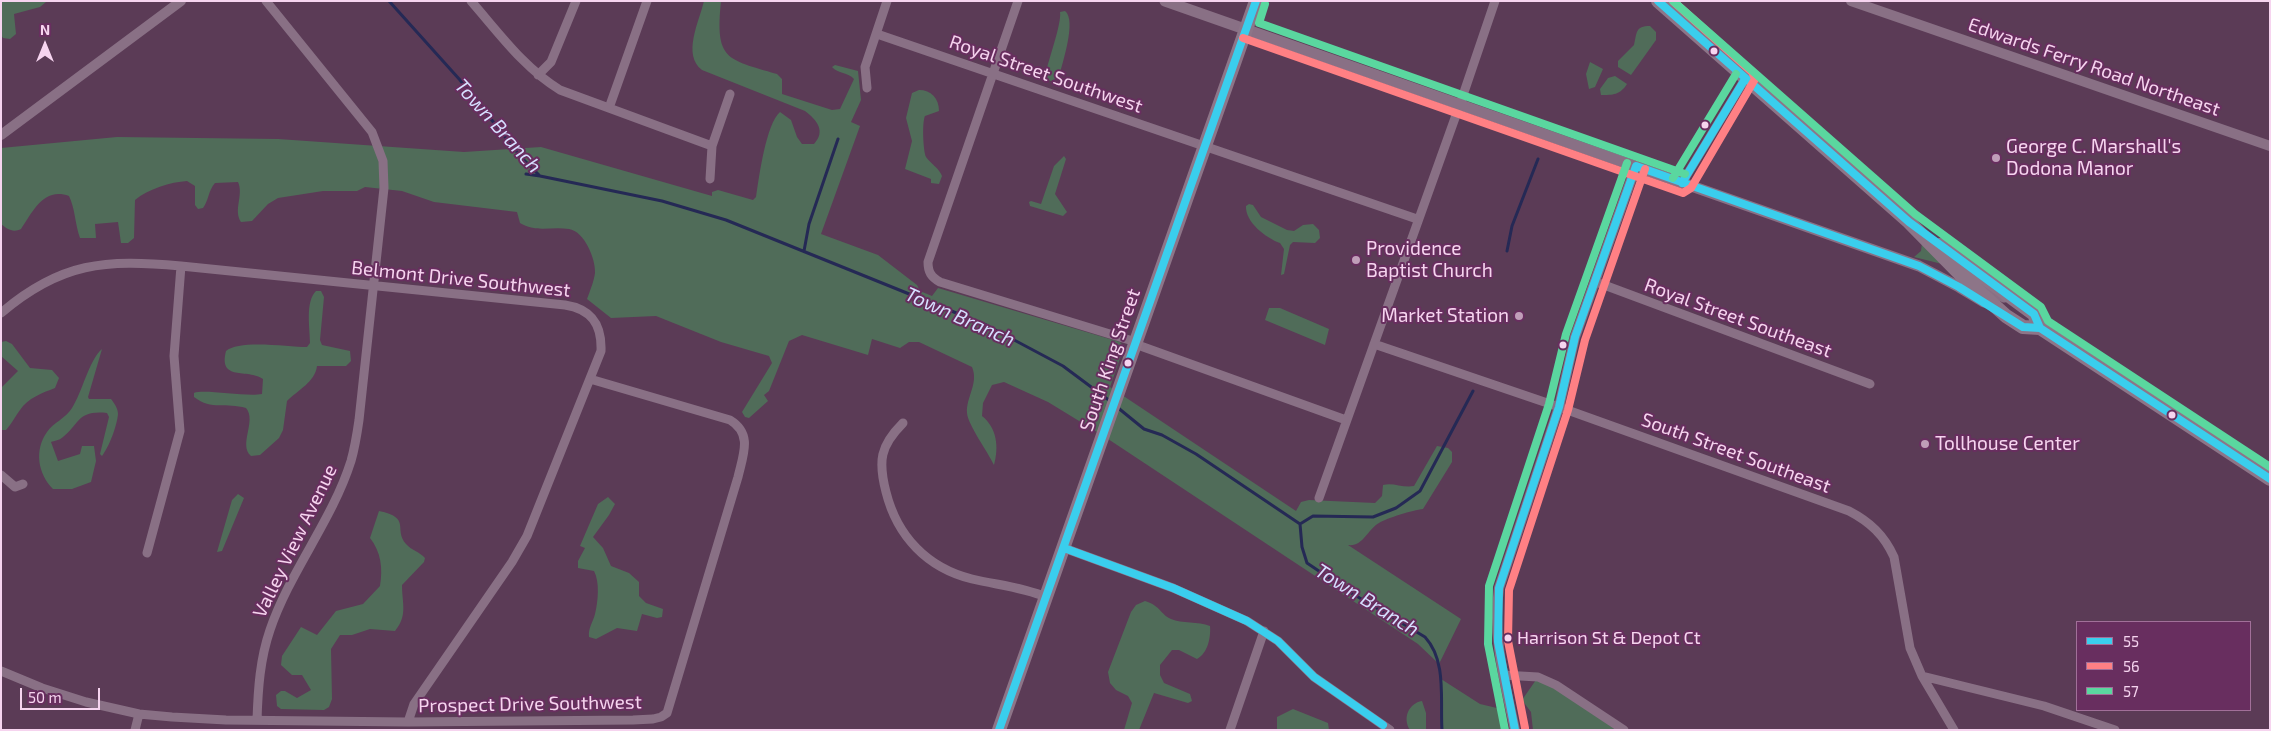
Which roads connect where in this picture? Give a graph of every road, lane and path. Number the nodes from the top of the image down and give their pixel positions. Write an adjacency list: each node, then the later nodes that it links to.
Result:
1 (181, 1): 13 (street)
2 (266, 1): 36 (street, Valley View Avenue)
3 (471, 1): 17 (street)
4 (576, 1): 17 (street)
5 (647, 1): 22 (street)
6 (887, 1): 15 (street)
7 (1018, 1): 16 (street)
8 (1165, 1): 14 (main road)
9 (1256, 1): 14 (main road, South King Street)
10 (1495, 1): 21 (street)
11 (1658, 1): 18 (main road)
12 (1851, 1): 26 (street, Edwards Ferry Road Northeast)
13 (169, 5): 23 (street)
14 (1246, 28): 21 (main road); 25 (main road, South King Street)
15 (877, 34): 16 (street, Royal Street Southwest); 19 (street)
16 (993, 72): 25 (street, Royal Street Southwest); 41 (street)
17 (538, 76): 22 (street)
18 (1745, 79): 29 (street); 31 (main road)
19 (867, 88)
20 (730, 94): 24 (street)
21 (1460, 104): 27 (main road); 30 (street)
22 (609, 108): 24 (street)
23 (1, 135)
24 (712, 146): 28 (street)
25 (1204, 146): 30 (street); 41 (main road, South King Street)
26 (2270, 146)
27 (1636, 166): 29 (main road); 35 (street)
28 (710, 178)
29 (1682, 183): 33 (main road)
30 (1417, 219): 42 (street)
31 (1909, 222): 34 (main road); 37 (main road)
32 (180, 266): 36 (street, Belmont Drive Southwest); 38 (street, Belmont Drive Southwest); 53 (street)
33 (1918, 266): 34 (main road); 39 (main road)
34 (1965, 279): 37 (main road); 39 (main road)
35 (1596, 282): 44 (street, Royal Street Southeast); 45 (street)
36 (374, 286): 43 (street, Belmont Drive Southwest); 60 (street, Valley View Avenue)
37 (2018, 303): 40 (main road)
38 (1, 313)
39 (2006, 316): 40 (main road)
40 (2040, 328): 49 (main road)
41 (1136, 343): 46 (street); 52 (main road, South King Street)
42 (1374, 344): 45 (street, South Street Southeast); 46 (street)
43 (590, 380): 61 (street, Belmont Drive Southwest); 61 (street, Prospect Drive Southwest)
44 (1870, 384)
45 (1559, 407): 57 (street); 58 (street, South Street Southeast)
46 (1346, 420): 51 (street)
47 (903, 423): 54 (street)
48 (1, 475): 50 (street)
49 (2270, 479)
50 (23, 484)
51 (1319, 498)
52 (1064, 548): 54 (main road, South King Street); 55 (street)
53 (147, 554)
54 (1046, 597): 63 (main road, South King Street)
55 (1264, 631): 64 (street); 65 (street)
56 (1, 671): 59 (street, Prospect Drive Southwest)
57 (1503, 674): 66 (street); 67 (street)
58 (1922, 676): 68 (street, South Street Southeast); 69 (street)
59 (139, 714): 60 (street, Prospect Drive Southwest); 62 (street)
60 (257, 720): 61 (street, Prospect Drive Southwest)
61 (408, 722)
62 (135, 730)
63 (999, 730)
64 (1230, 730)
65 (1390, 730)
66 (1515, 730)
67 (1624, 730)
68 (1954, 730)
69 (2115, 730)

